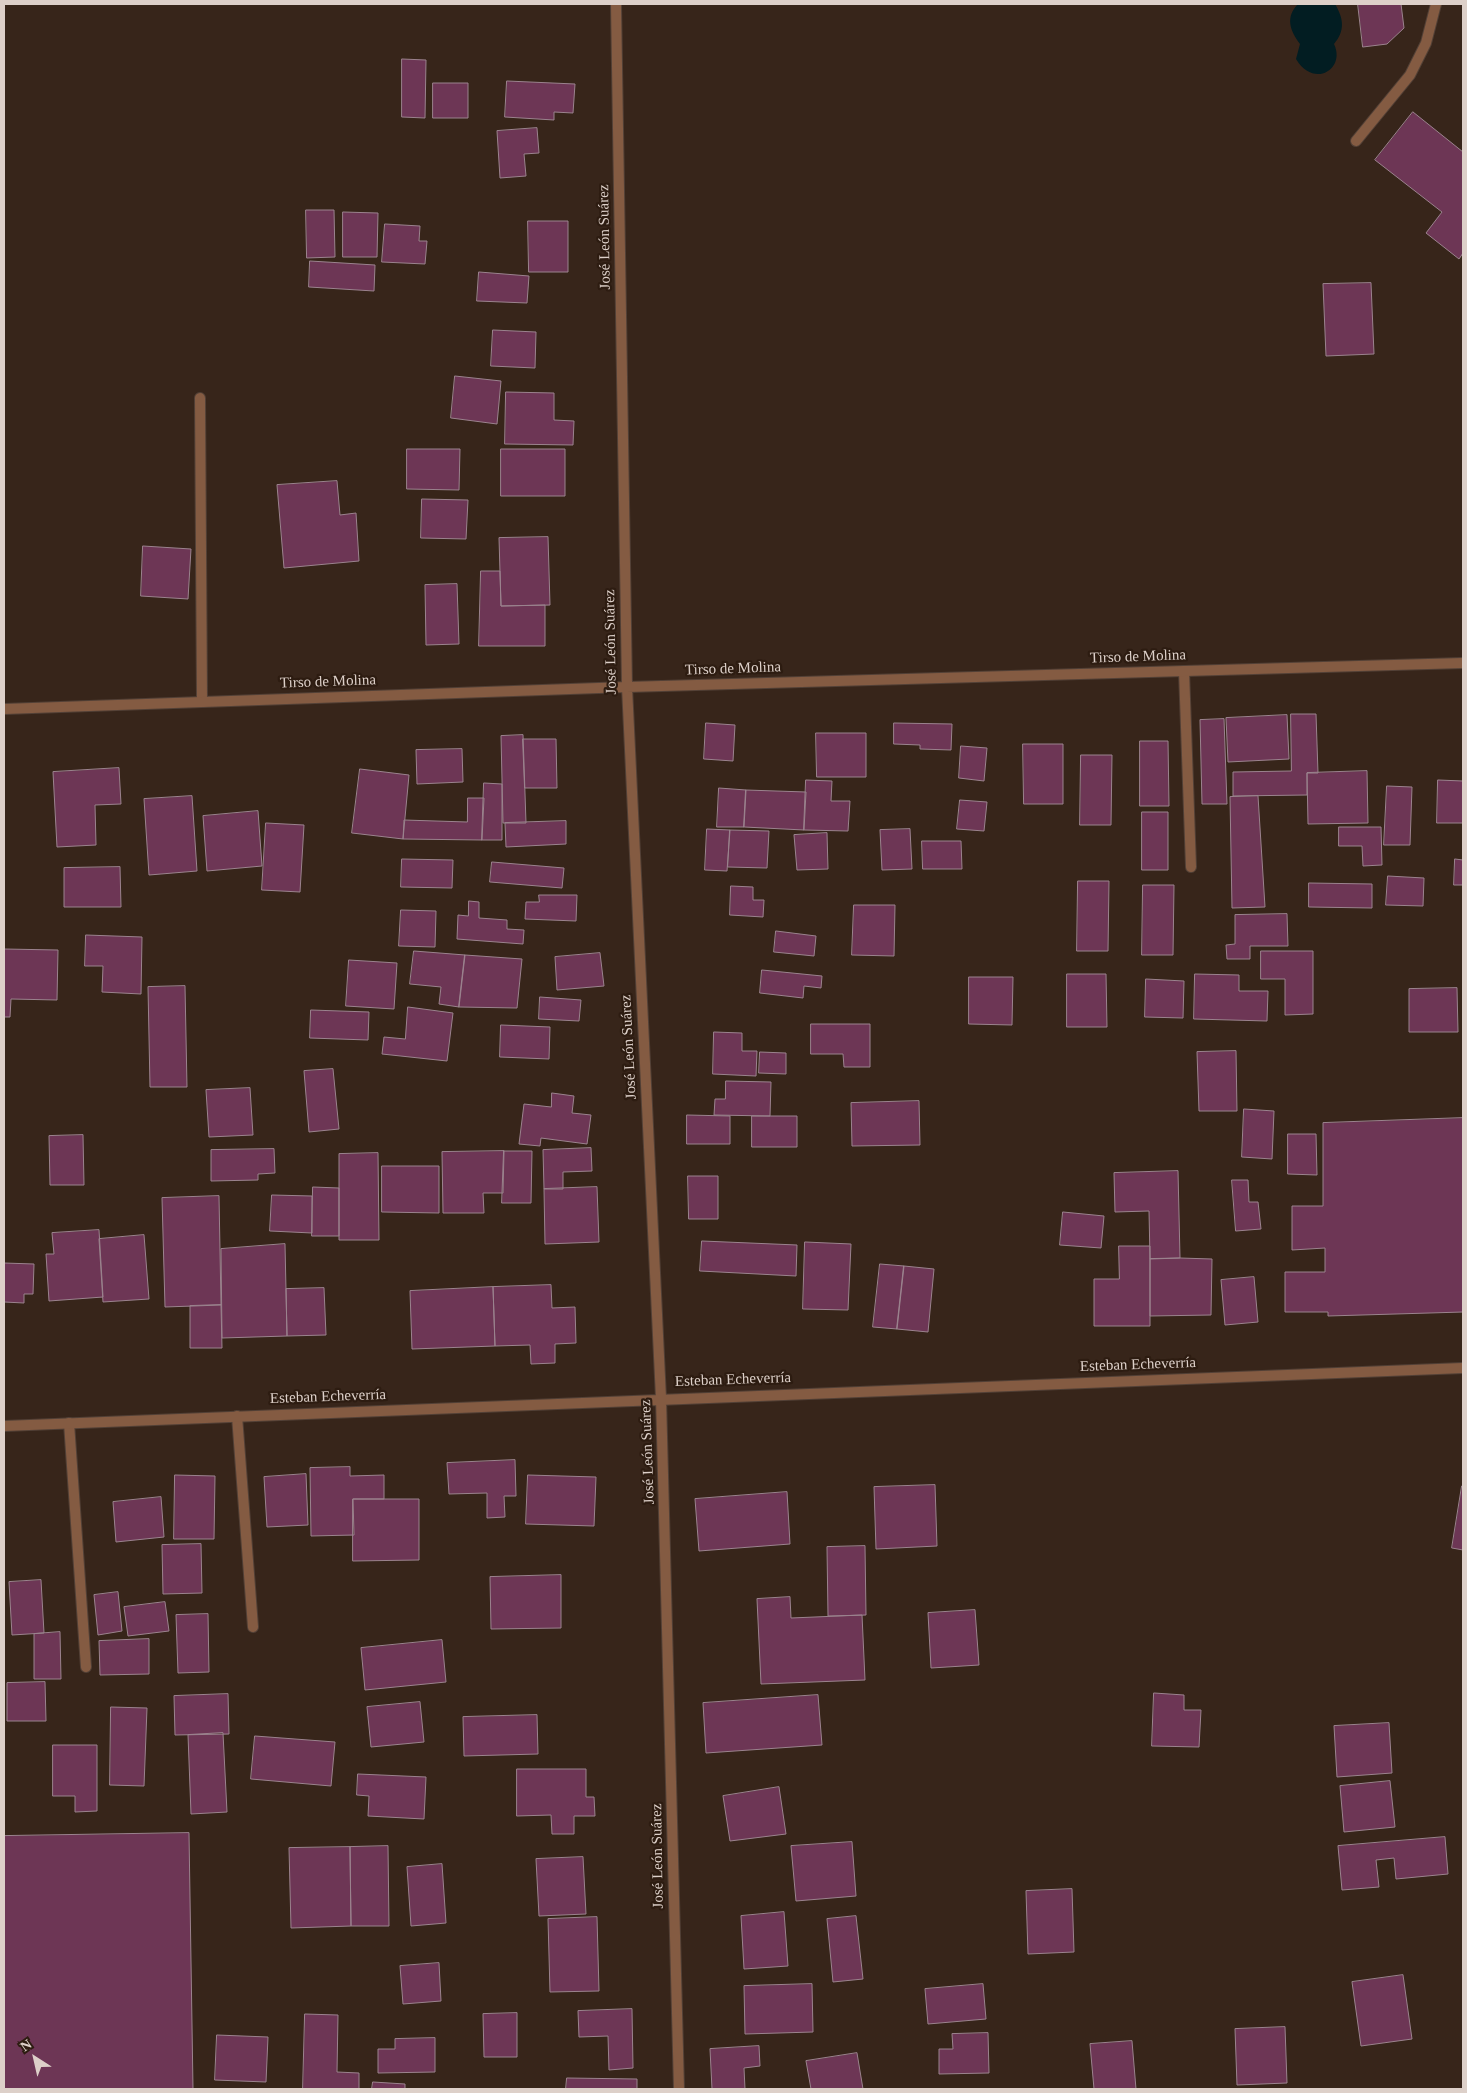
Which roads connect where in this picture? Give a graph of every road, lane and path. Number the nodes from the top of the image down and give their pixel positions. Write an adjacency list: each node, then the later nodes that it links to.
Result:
1 (616, 4): 7 (street, José León Suárez)
2 (1436, 4): 3 (street)
3 (1356, 141)
4 (200, 398): 8 (street)
5 (1463, 663): 6 (street, Tirso de Molina)
6 (1184, 671): 7 (street, Tirso de Molina); 10 (street)
7 (627, 687): 8 (street, Tirso de Molina); 12 (street, José León Suárez)
8 (202, 702): 9 (street, Tirso de Molina)
9 (4, 709)
10 (1190, 866)
11 (1463, 1368): 12 (street, Esteban Echeverría)
12 (661, 1398): 13 (street, Esteban Echeverría); 18 (street, José León Suárez)
13 (237, 1416): 14 (street, Esteban Echeverría); 16 (street)
14 (69, 1423): 15 (street, Esteban Echeverría); 17 (street)
15 (4, 1426)
16 (253, 1628)
17 (86, 1667)
18 (679, 2089)

